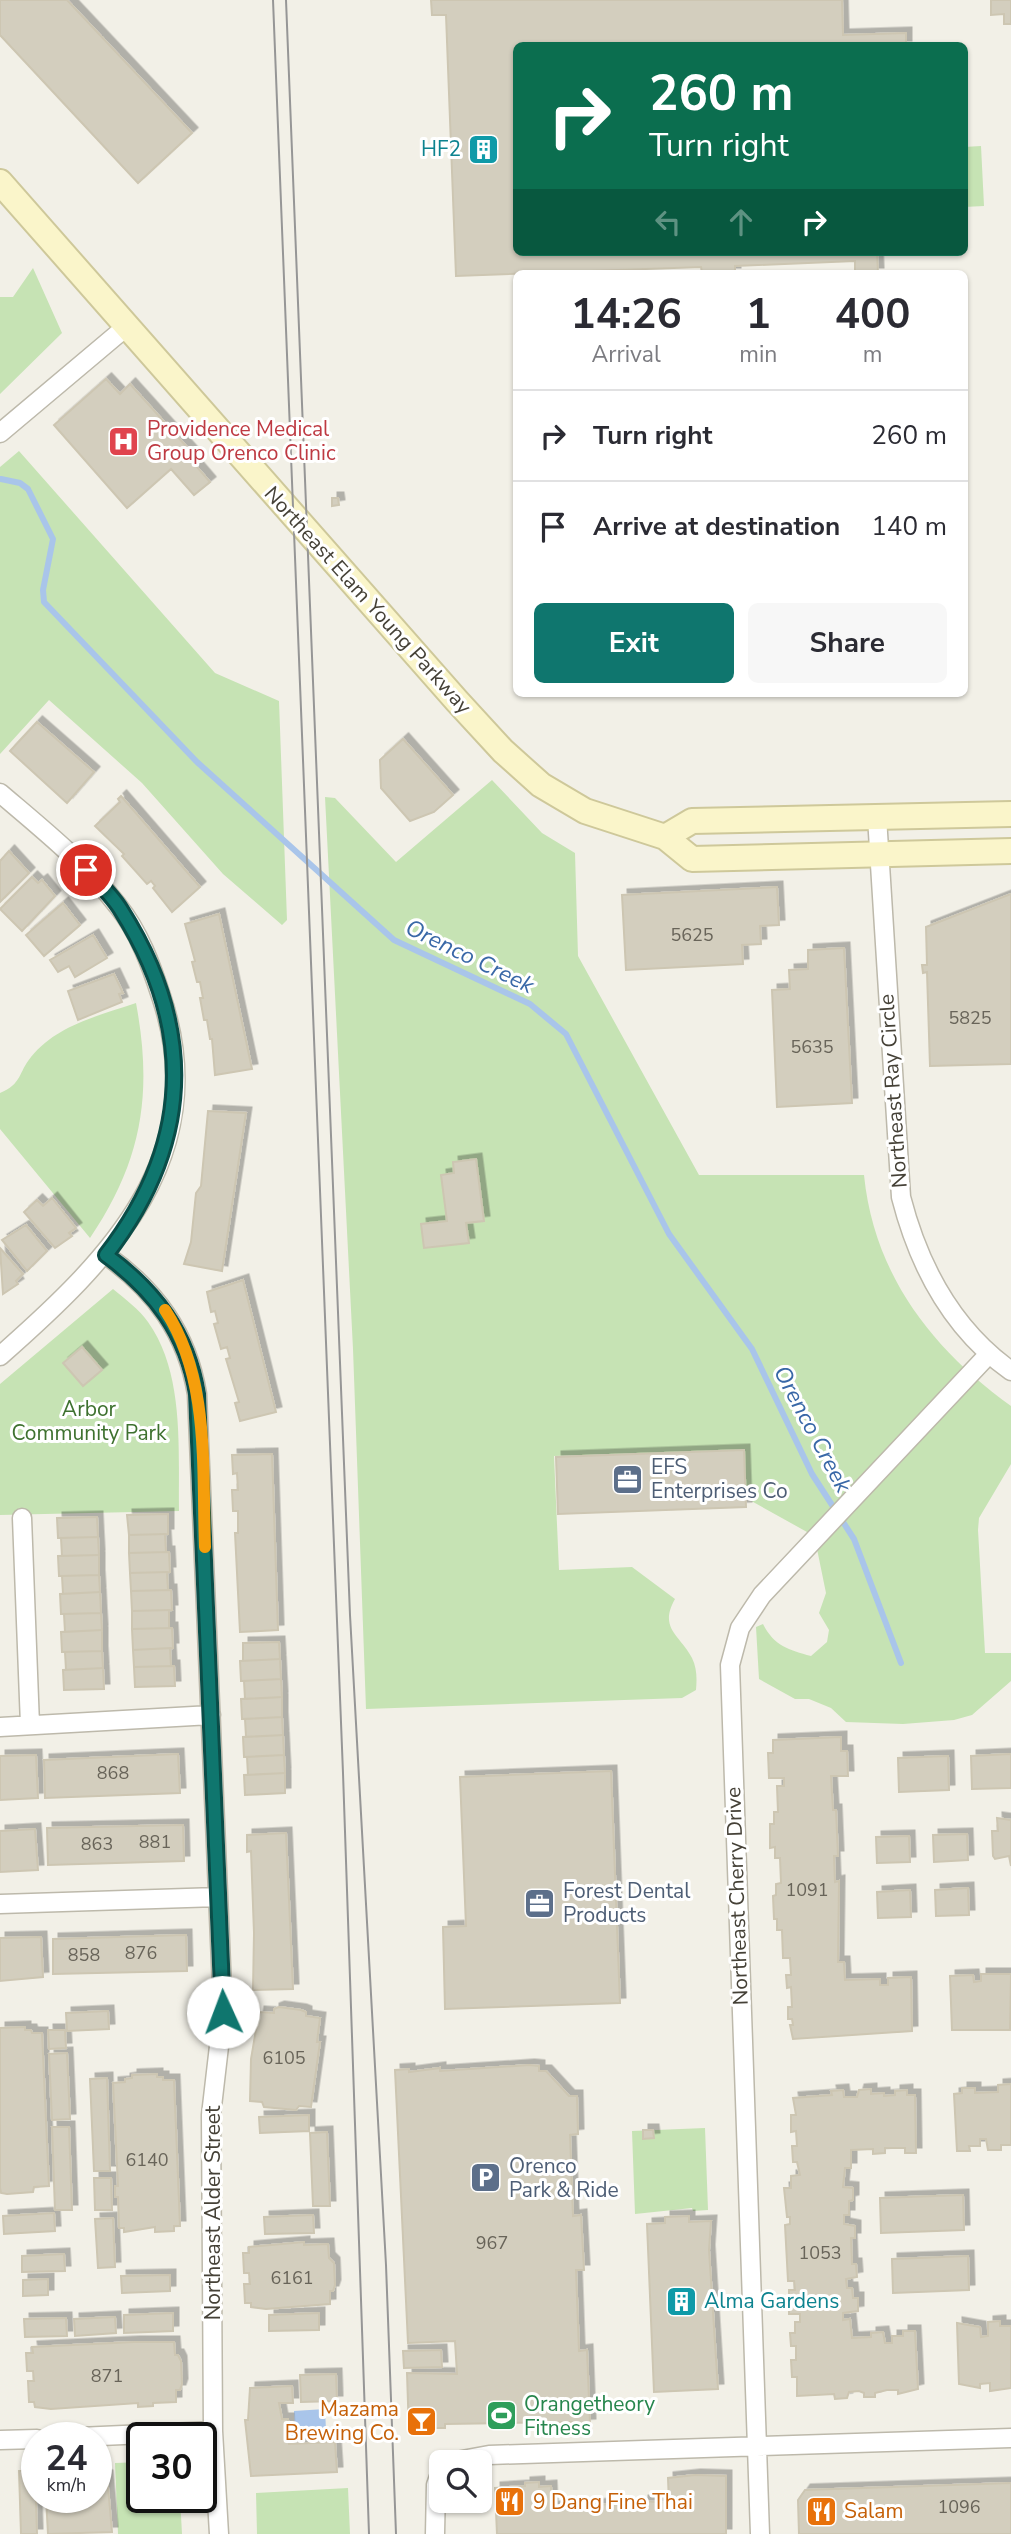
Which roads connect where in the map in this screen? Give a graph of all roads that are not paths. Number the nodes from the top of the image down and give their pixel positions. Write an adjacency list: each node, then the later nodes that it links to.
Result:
1 (0, 182): 2 (street, Northeast Elam Young Parkway)
2 (126, 327): 3 (street); 7 (street, Northeast Elam Young Parkway)
3 (0, 433)
4 (0, 793): 10 (street)
5 (1011, 814): 6 (street)
6 (877, 817): 7 (street); 9 (street, Northeast Ray Circle)
7 (665, 837): 9 (street, Northeast Elam Young Parkway)
8 (1011, 851): 9 (street, Northeast Elam Young Parkway)
9 (879, 853): 11 (street, Northeast Ray Circle)
10 (106, 1255): 12 (street); 15 (street, Northeast Alder Street)
11 (988, 1355): 13 (street, Northeast Ray Circle); 24 (street, Northeast Cherry Drive)
12 (0, 1356)
13 (1011, 1371)
14 (22, 1518): 16 (street)
15 (211, 1715): 16 (street); 18 (street, Northeast Alder Street)
16 (30, 1725): 17 (street)
17 (0, 1727)
18 (218, 1897): 19 (street); 20 (street, Northeast Alder Street)
19 (0, 1904)
20 (213, 2422)
21 (1011, 2438): 24 (street)
22 (21, 2439): 23 (street)
23 (0, 2440)
24 (756, 2446): 25 (street); 30 (street, Northeast Cherry Drive)
25 (492, 2455)
26 (217, 2500): 28 (street, Northeast Alder Street)
27 (435, 2513): 29 (street)
28 (219, 2534)
29 (435, 2534)
30 (760, 2534)

